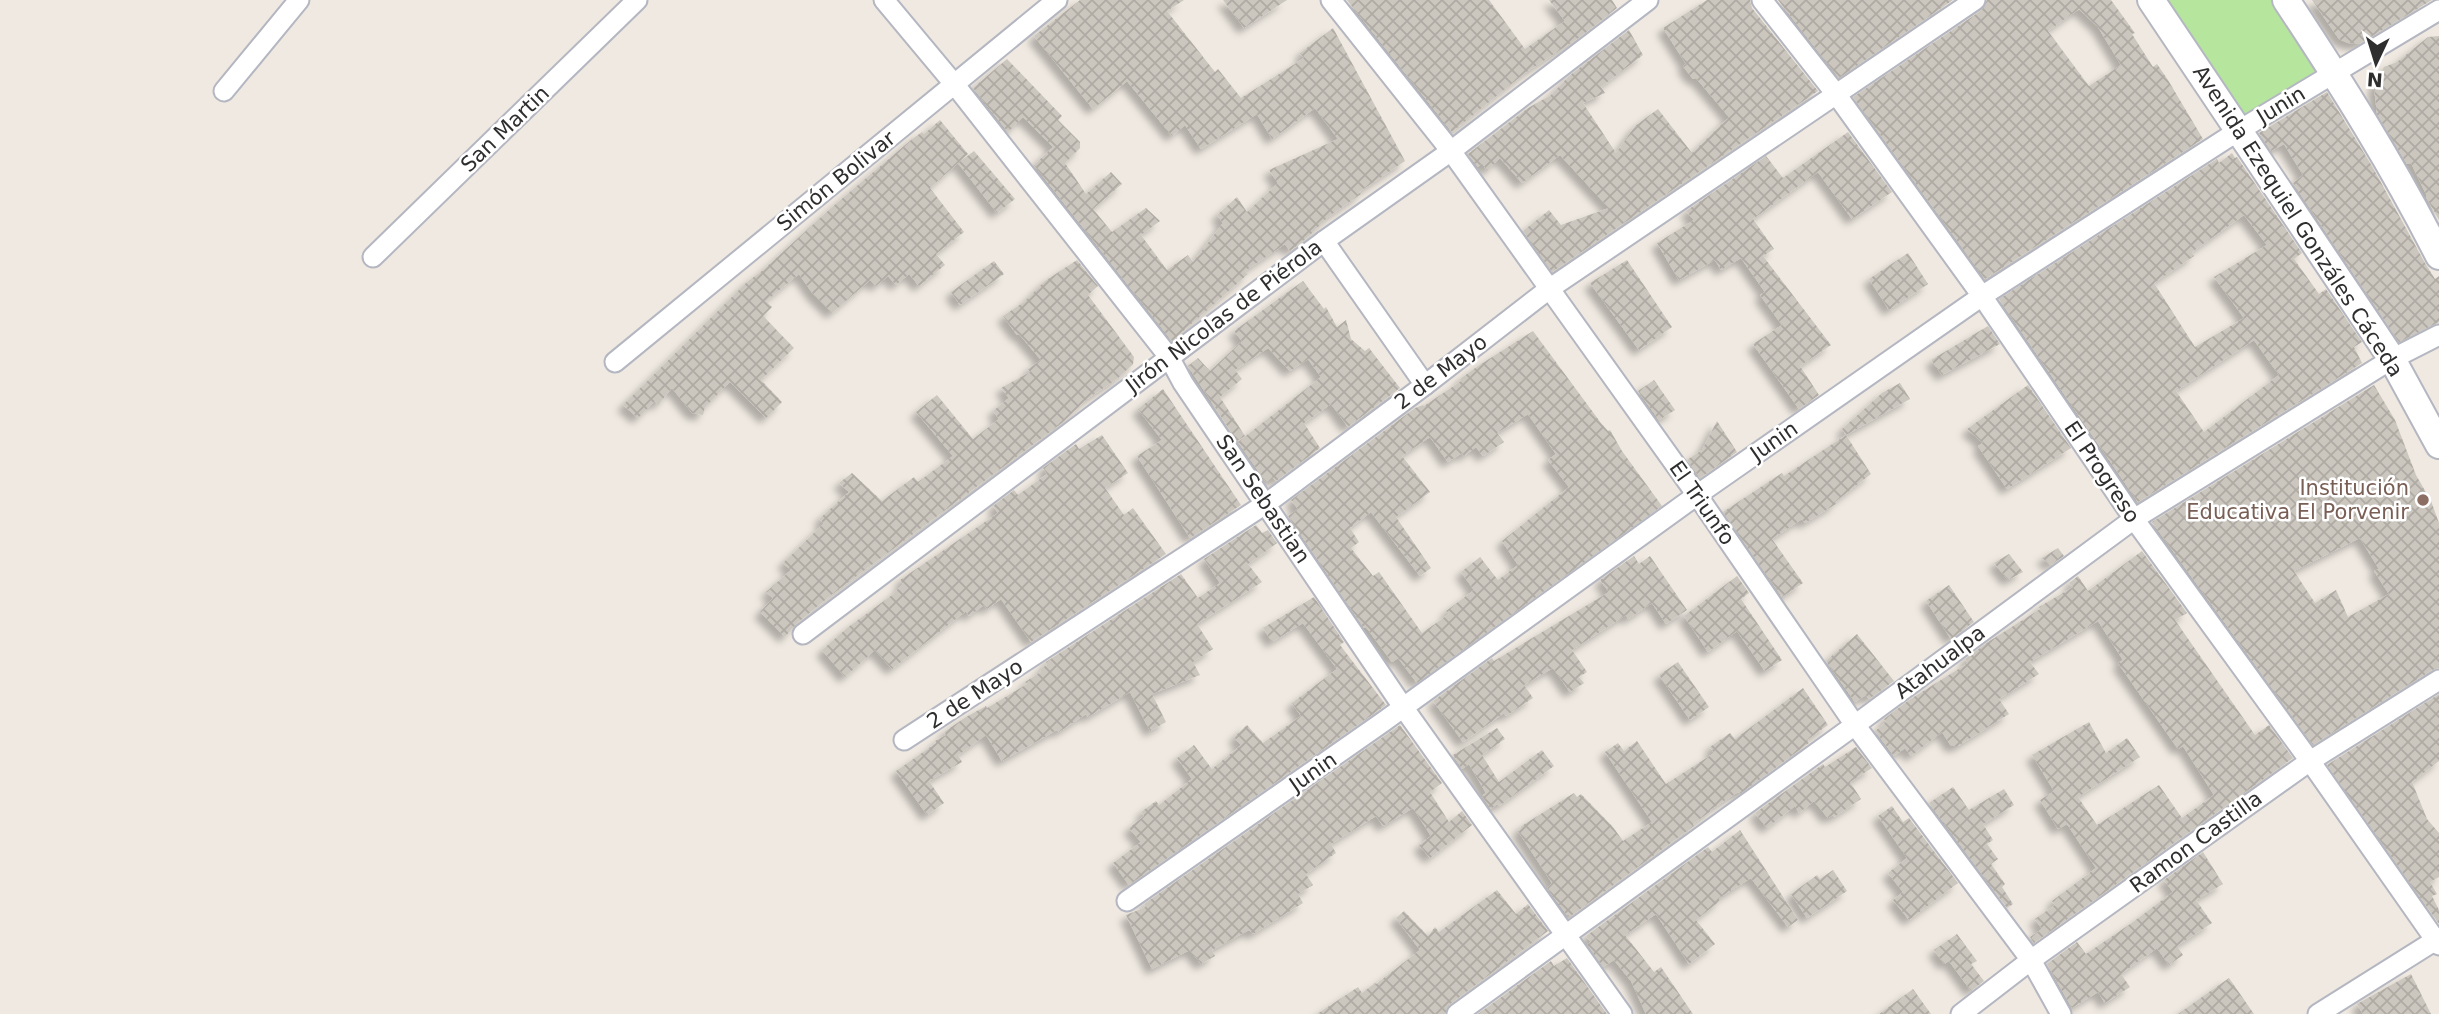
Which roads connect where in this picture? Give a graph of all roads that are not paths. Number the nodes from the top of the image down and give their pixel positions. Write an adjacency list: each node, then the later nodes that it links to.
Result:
1 (299, 0): 14 (street)
2 (637, 0): 20 (street, San Martin)
3 (884, 0): 13 (street, San Sebastian)
4 (1057, 0): 13 (street, Simón Bolivar)
5 (1331, 0): 17 (street, El Triunfo)
6 (1648, 0): 17 (street, Jirón Nicolas de Piérola)
7 (1762, 0): 15 (street, El Progreso)
8 (1975, 0): 15 (street, 2 de Mayo)
9 (2151, 0): 16 (main road, Avenida Ezequiel Gonzáles Cáceda)
10 (2286, 0): 12 (main road)
11 (2439, 10): 12 (street, Junin)
12 (2334, 72): 16 (street, Junin); 19 (main road)
13 (955, 85): 24 (street, San Sebastian); 26 (street, Simón Bolivar)
14 (224, 91)
15 (1836, 94): 21 (street, 2 de Mayo); 22 (street, El Progreso)
16 (2238, 131): 22 (street, Junin); 25 (main road, Avenida Ezequiel Gonzáles Cáceda)
17 (1451, 151): 18 (street, Jirón Nicolas de Piérola); 21 (street, El Triunfo)
18 (1324, 241): 24 (street, Jirón Nicolas de Piérola); 27 (street)
19 (2439, 256)
20 (373, 257)
21 (1549, 289): 27 (street, 2 de Mayo); 29 (street, El Triunfo)
22 (1982, 296): 29 (street, Junin); 31 (street, El Progreso)
23 (2439, 335): 25 (street, Atahualpa)
24 (1168, 357): 30 (street, San Sebastian); 32 (street, Jirón Nicolas de Piérola)
25 (2392, 359): 28 (main road, Avenida Ezequiel Gonzáles Cáceda); 31 (street, Atahualpa)
26 (615, 362)
27 (1425, 385): 30 (street, 2 de Mayo)
28 (2439, 445)
29 (1697, 495): 34 (street, Junin); 35 (street, El Triunfo)
30 (1266, 503): 34 (street, San Sebastian); 36 (street, 2 de Mayo)
31 (2134, 519): 35 (street, Atahualpa); 37 (street, El Progreso)
32 (803, 634)
33 (2439, 680): 37 (street, Ramon Castilla)
34 (1404, 707): 38 (street, Junin); 39 (street, San Sebastian)
35 (1855, 725): 39 (street, Atahualpa); 41 (street, El Triunfo)
36 (904, 740)
37 (2310, 761): 40 (street, El Progreso); 41 (street, Ramon Castilla)
38 (1127, 901)
39 (1565, 936): 42 (street, Atahualpa); 43 (street, San Sebastian)
40 (2438, 941): 46 (street)
41 (2031, 960): 44 (street, Ramon Castilla); 45 (street, El Triunfo)
42 (1457, 1014)
43 (1622, 1014)
44 (1961, 1014)
45 (2061, 1014)
46 (2318, 1014)

